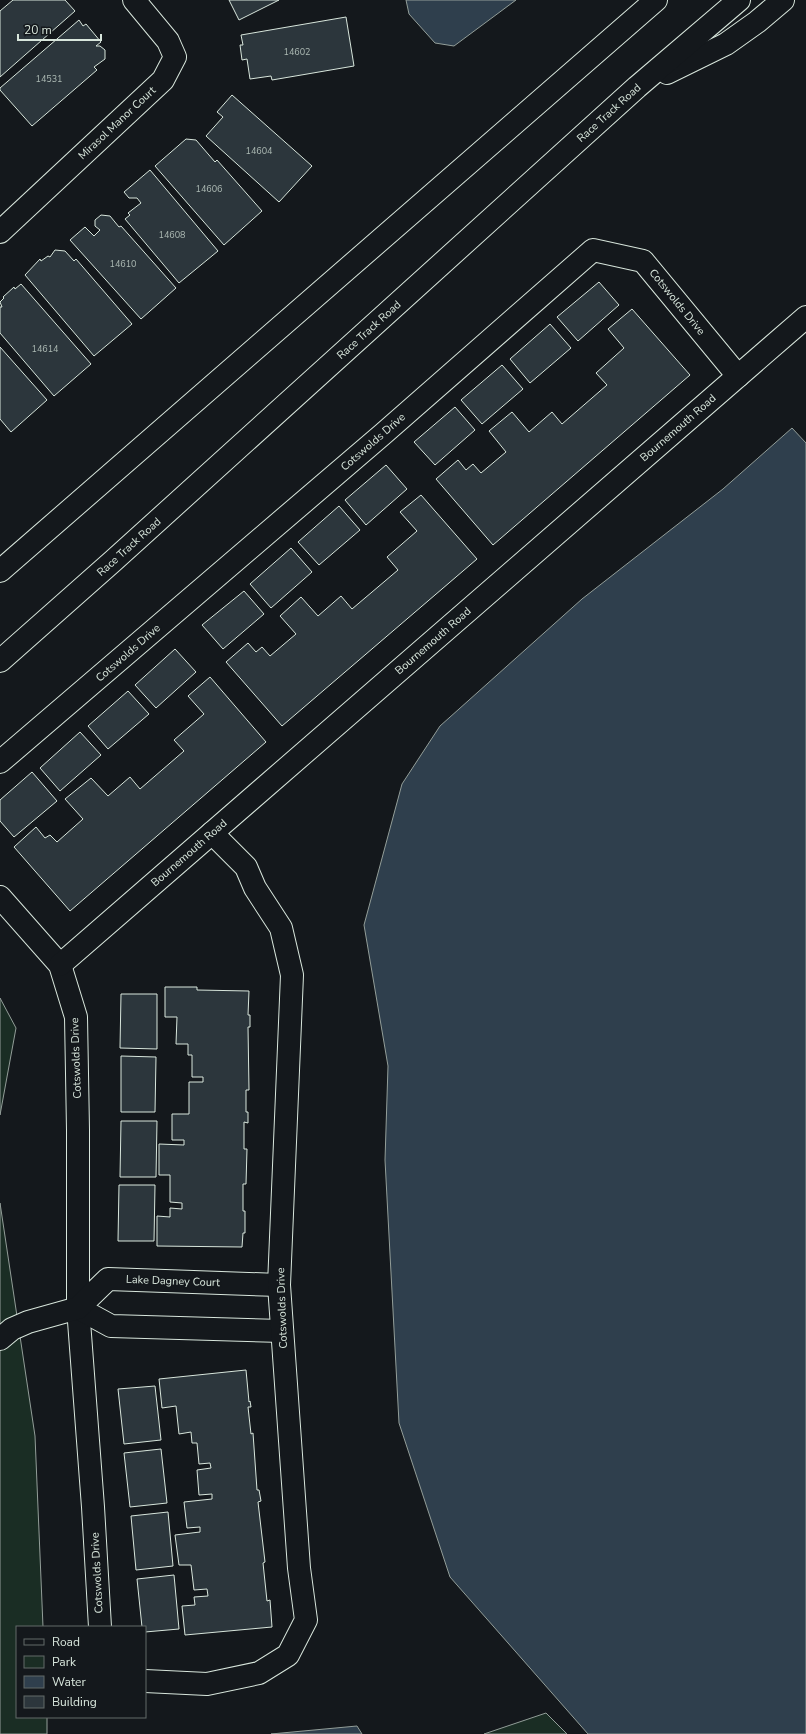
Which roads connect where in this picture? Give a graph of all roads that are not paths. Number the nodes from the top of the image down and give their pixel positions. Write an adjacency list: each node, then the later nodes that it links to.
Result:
1 (134, 0): 6 (street, Mirasol Manor Court)
2 (656, 0): 9 (street)
3 (739, 0): 5 (street, Race Track Road)
4 (783, 0): 5 (street)
5 (637, 87): 10 (street, Race Track Road)
6 (0, 232)
7 (806, 317): 8 (street, Bournemouth Road)
8 (738, 376): 11 (street, Cotswolds Drive); 12 (street, Bournemouth Road)
9 (0, 571)
10 (0, 661)
11 (0, 762)
12 (212, 833): 14 (street, Bournemouth Road); 15 (street, Cotswolds Drive)
13 (0, 897): 14 (street, Cotswolds Drive)
14 (60, 965): 16 (street, Cotswolds Drive)
15 (279, 1285): 16 (street, Lake Dagney Court); 17 (street, Cotswolds Drive)
16 (78, 1308): 17 (street); 18 (street, Lake Dagney Court); 19 (street, Cotswolds Drive)
17 (282, 1331): 20 (street, Cotswolds Drive)
18 (0, 1339)
19 (100, 1626)
20 (146, 1681)

